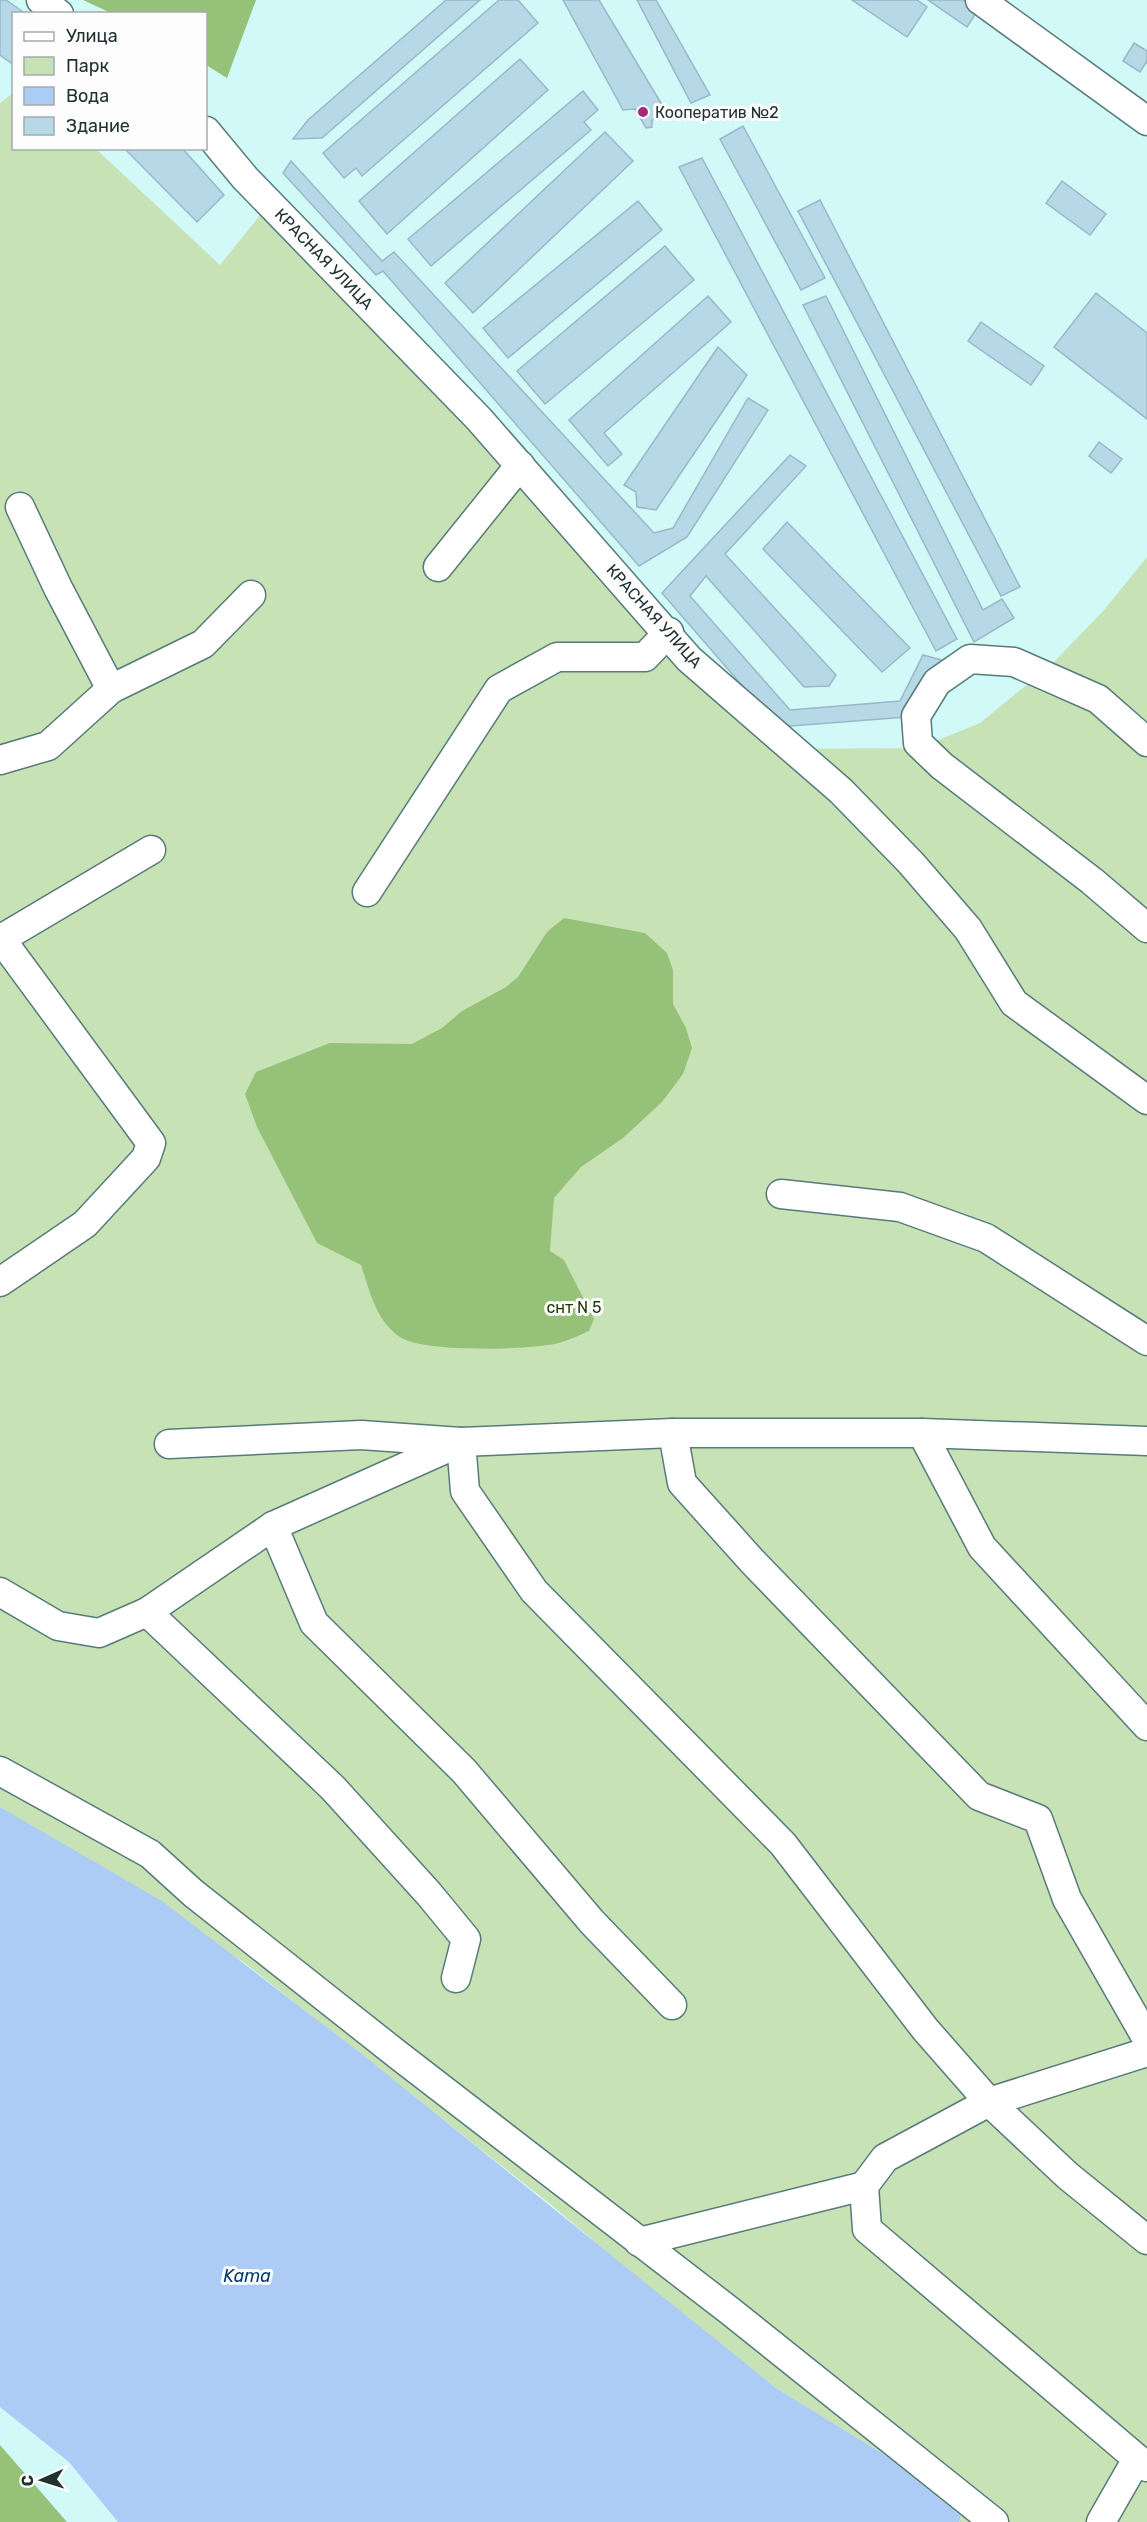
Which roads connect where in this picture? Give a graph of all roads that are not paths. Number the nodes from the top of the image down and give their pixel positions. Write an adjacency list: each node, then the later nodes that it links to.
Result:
1 (41, 0): 3 (street)
2 (980, 0): 4 (street)
3 (56, 12)
4 (1147, 121)
5 (207, 132): 6 (street, КРАСНАЯ УЛИЦА)
6 (520, 465): 8 (street); 10 (street, КРАСНАЯ УЛИЦА)
7 (20, 507): 11 (street)
8 (438, 567)
9 (251, 595): 11 (street)
10 (669, 632): 15 (street); 18 (street, КРАСНАЯ УЛИЦА)
11 (111, 689): 13 (street)
12 (1147, 742): 16 (street)
13 (0, 760)
14 (151, 850): 17 (street)
15 (368, 891)
16 (1147, 928)
17 (0, 942): 20 (street)
18 (1147, 1100)
19 (781, 1194): 21 (street)
20 (0, 1282)
21 (1147, 1341)
22 (673, 1433): 23 (street); 25 (street); 34 (street)
23 (922, 1433): 24 (street); 30 (street)
24 (1147, 1440)
25 (461, 1442): 26 (street); 27 (street); 36 (street)
26 (169, 1444)
27 (273, 1526): 29 (street); 33 (street)
28 (0, 1592): 29 (street)
29 (147, 1612): 32 (street)
30 (1147, 1726)
31 (0, 1771): 39 (street)
32 (456, 1978)
33 (672, 2005)
34 (1147, 2039)
35 (1147, 2052): 36 (street)
36 (989, 2102): 37 (street); 38 (street)
37 (864, 2186): 39 (street); 40 (street)
38 (1147, 2240)
39 (639, 2242): 41 (street)
40 (1142, 2463): 42 (street)
41 (994, 2522)
42 (1101, 2522)

